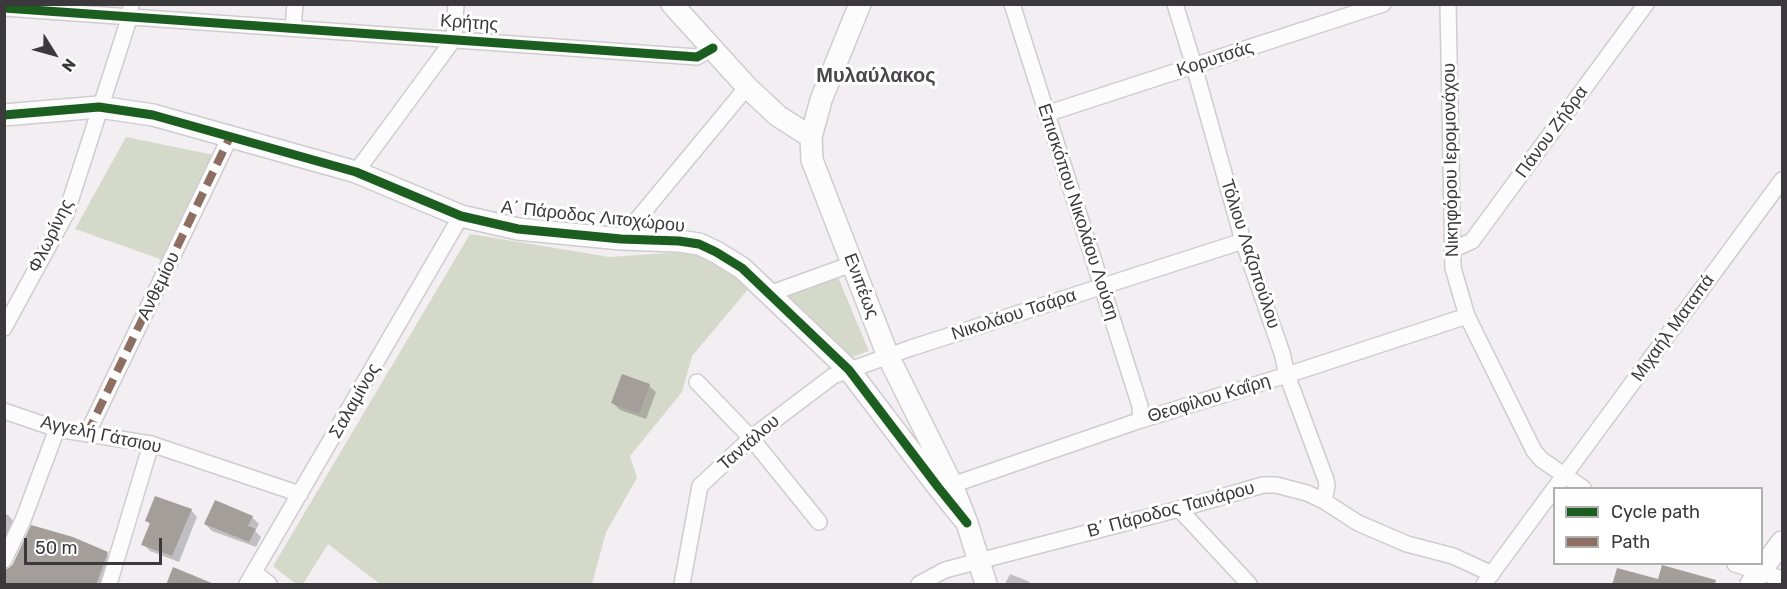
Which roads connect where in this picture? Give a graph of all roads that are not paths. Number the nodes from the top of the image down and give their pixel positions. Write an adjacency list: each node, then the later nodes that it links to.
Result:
1 (295, 4): 12 (street)
2 (456, 4): 13 (street)
3 (672, 4): 14 (street)
4 (860, 4): 21 (street, Ενιπέως)
5 (1011, 4): 18 (street, Επισκόπου Νικολάου Λούση)
6 (1175, 4): 15 (street, Τόλιου Λαζοπούλου)
7 (1383, 4): 15 (street, Κορυτσάς)
8 (1448, 4): 27 (street, Νικηφόρου Ιερομονάχου)
9 (1646, 4): 27 (street, Πάνου Ζήδρα)
10 (4, 8): 11 (street, Κρήτης)
11 (131, 10): 12 (street, Κρήτης); 17 (street, Φλωρίνης)
12 (293, 28): 13 (street, Κρήτης)
13 (454, 39): 14 (street, Κρήτης); 22 (street)
14 (713, 48): 16 (street)
15 (1194, 66): 18 (street, Κορυτσάς); 26 (street, Τόλιου Λαζοπούλου)
16 (747, 87): 21 (street); 25 (street)
17 (99, 107): 19 (street, Α΄ Πάροδος Λιτοχώρου); 20 (street, Α΄ Πάροδος Λιτοχώρου); 32 (street, Φλωρίνης)
18 (1046, 114): 29 (street, Επισκόπου Νικολάου Λούση)
19 (4, 115)
20 (230, 137): 22 (street, Α΄ Πάροδος Λιτοχώρου); 40 (street, Ανθεμίου)
21 (811, 137): 28 (street, Ενιπέως)
22 (356, 172): 24 (street, Α΄ Πάροδος Λιτοχώρου)
23 (1782, 180): 44 (street, Μιχαήλ Ματαπά)
24 (461, 216): 25 (street, Α΄ Πάροδος Λιτοχώρου); 46 (street, Σαλαμίνος)
25 (621, 239): 30 (street, Α΄ Πάροδος Λιτοχώρου)
26 (1243, 241): 29 (street, Νικολάου Τσάρα); 35 (street, Τόλιου Λαζοπούλου)
27 (1452, 250): 31 (street, Νικηφόρου Ιερομονάχου)
28 (852, 264): 30 (street); 33 (street, Ενιπέως)
29 (1102, 287): 33 (street, Νικολάου Τσάρα); 38 (street, Επισκόπου Νικολάου Λούση)
30 (769, 294): 34 (street, Α΄ Πάροδος Λιτοχώρου)
31 (1467, 316): 35 (street, Θεοφίλου Καΐρη); 44 (street, Νικηφόρου Ιερομονάχου)
32 (4, 328)
33 (888, 356): 34 (street, Ταντάλου); 43 (street, Ενιπέως)
34 (849, 370): 41 (street, Ταντάλου); 50 (street, Α΄ Πάροδος Λιτοχώρου)
35 (1287, 375): 38 (street, Θεοφίλου Καΐρη); 47 (street, Τόλιου Λαζοπούλου)
36 (697, 382): 41 (street)
37 (4, 411): 39 (street, Αγγελή Γάτσιου)
38 (1141, 420): 43 (street, Θεοφίλου Καΐρη)
39 (57, 429): 40 (street, Αγγελή Γάτσιου); 52 (street)
40 (87, 434): 42 (street, Αγγελή Γάτσιου)
41 (751, 438): 49 (street); 61 (street, Ταντάλου)
42 (151, 444): 46 (street, Αγγελή Γάτσιου); 59 (street)
43 (952, 485): 50 (street, Ενιπέως)
44 (1558, 485)
45 (1553, 492): 57 (street, Μιχαήλ Ματαπά)
46 (300, 494): 56 (street, Σαλαμίνος)
47 (1324, 501): 48 (street, Β΄ Πάροδος Ταινάρου); 57 (street, Β΄ Πάροδος Ταινάρου)
48 (1179, 509): 53 (street, Β΄ Πάροδος Ταινάρου); 64 (street)
49 (819, 522)
50 (967, 523): 53 (street, Ενιπέως)
51 (1782, 542): 55 (street)
52 (4, 560)
53 (979, 561): 62 (street, Β΄ Πάροδος Ταινάρου); 63 (street, Ενιπέως)
54 (1736, 565): 55 (street)
55 (1756, 578): 58 (street)
56 (251, 579): 60 (street)
57 (1488, 579)
58 (1782, 579)
59 (109, 585)
60 (269, 585)
61 (682, 585)
62 (919, 585)
63 (986, 585)
64 (1249, 585)

